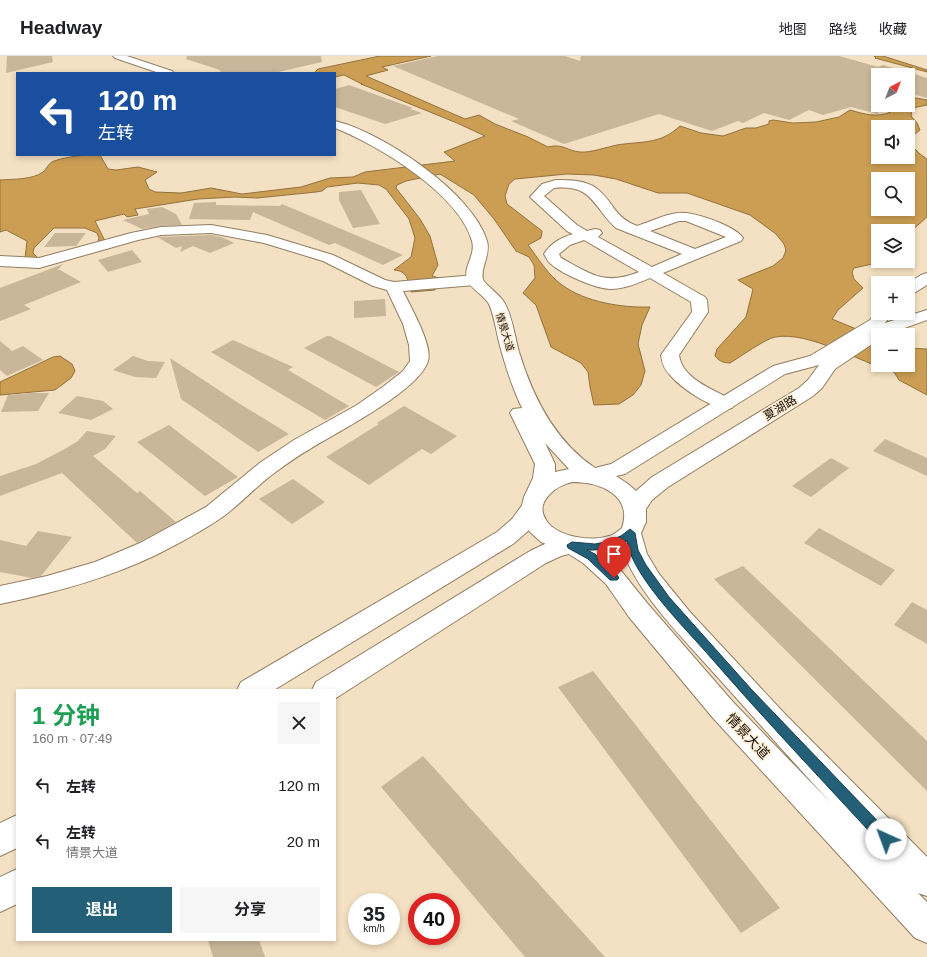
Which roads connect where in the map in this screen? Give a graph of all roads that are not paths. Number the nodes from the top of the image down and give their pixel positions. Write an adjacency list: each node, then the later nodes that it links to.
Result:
1 (118, 56): 4 (street)
2 (135, 56): 3 (street)
3 (154, 62): 4 (street); 5 (street)
4 (143, 64): 6 (street)
5 (180, 71)
6 (166, 72)
7 (336, 124): 9 (street)
8 (336, 130): 9 (street)
9 (403, 163): 17 (street)
10 (621, 225): 11 (street); 12 (street); 12 (street)
11 (637, 231): 13 (street); 13 (street)
12 (586, 236): 15 (street); 15 (street)
13 (697, 255): 15 (street)
14 (0, 261): 19 (street)
15 (652, 272): 24 (street)
16 (927, 278): 18 (street)
17 (463, 281): 19 (street); 25 (street, 情景大道); 26 (street, 情景大道)
18 (915, 286)
19 (398, 287): 29 (street)
20 (927, 315): 21 (street, 夏湖路)
21 (886, 328)
22 (871, 332): 23 (street, 夏湖路)
23 (836, 354): 24 (street, 夏湖路); 27 (street, 夏湖路)
24 (725, 404): 25 (street, 夏湖路)
25 (592, 476): 26 (street); 27 (street)
26 (534, 501): 28 (street); 30 (street)
27 (633, 520): 28 (street); 34 (street)
28 (572, 545): 31 (street); 37 (street, 情景大道)
29 (0, 595)
30 (252, 689)
31 (328, 689)
32 (16, 831): 33 (street)
33 (0, 841)
34 (927, 880)
35 (16, 886): 36 (street)
36 (0, 896)
37 (927, 926)

